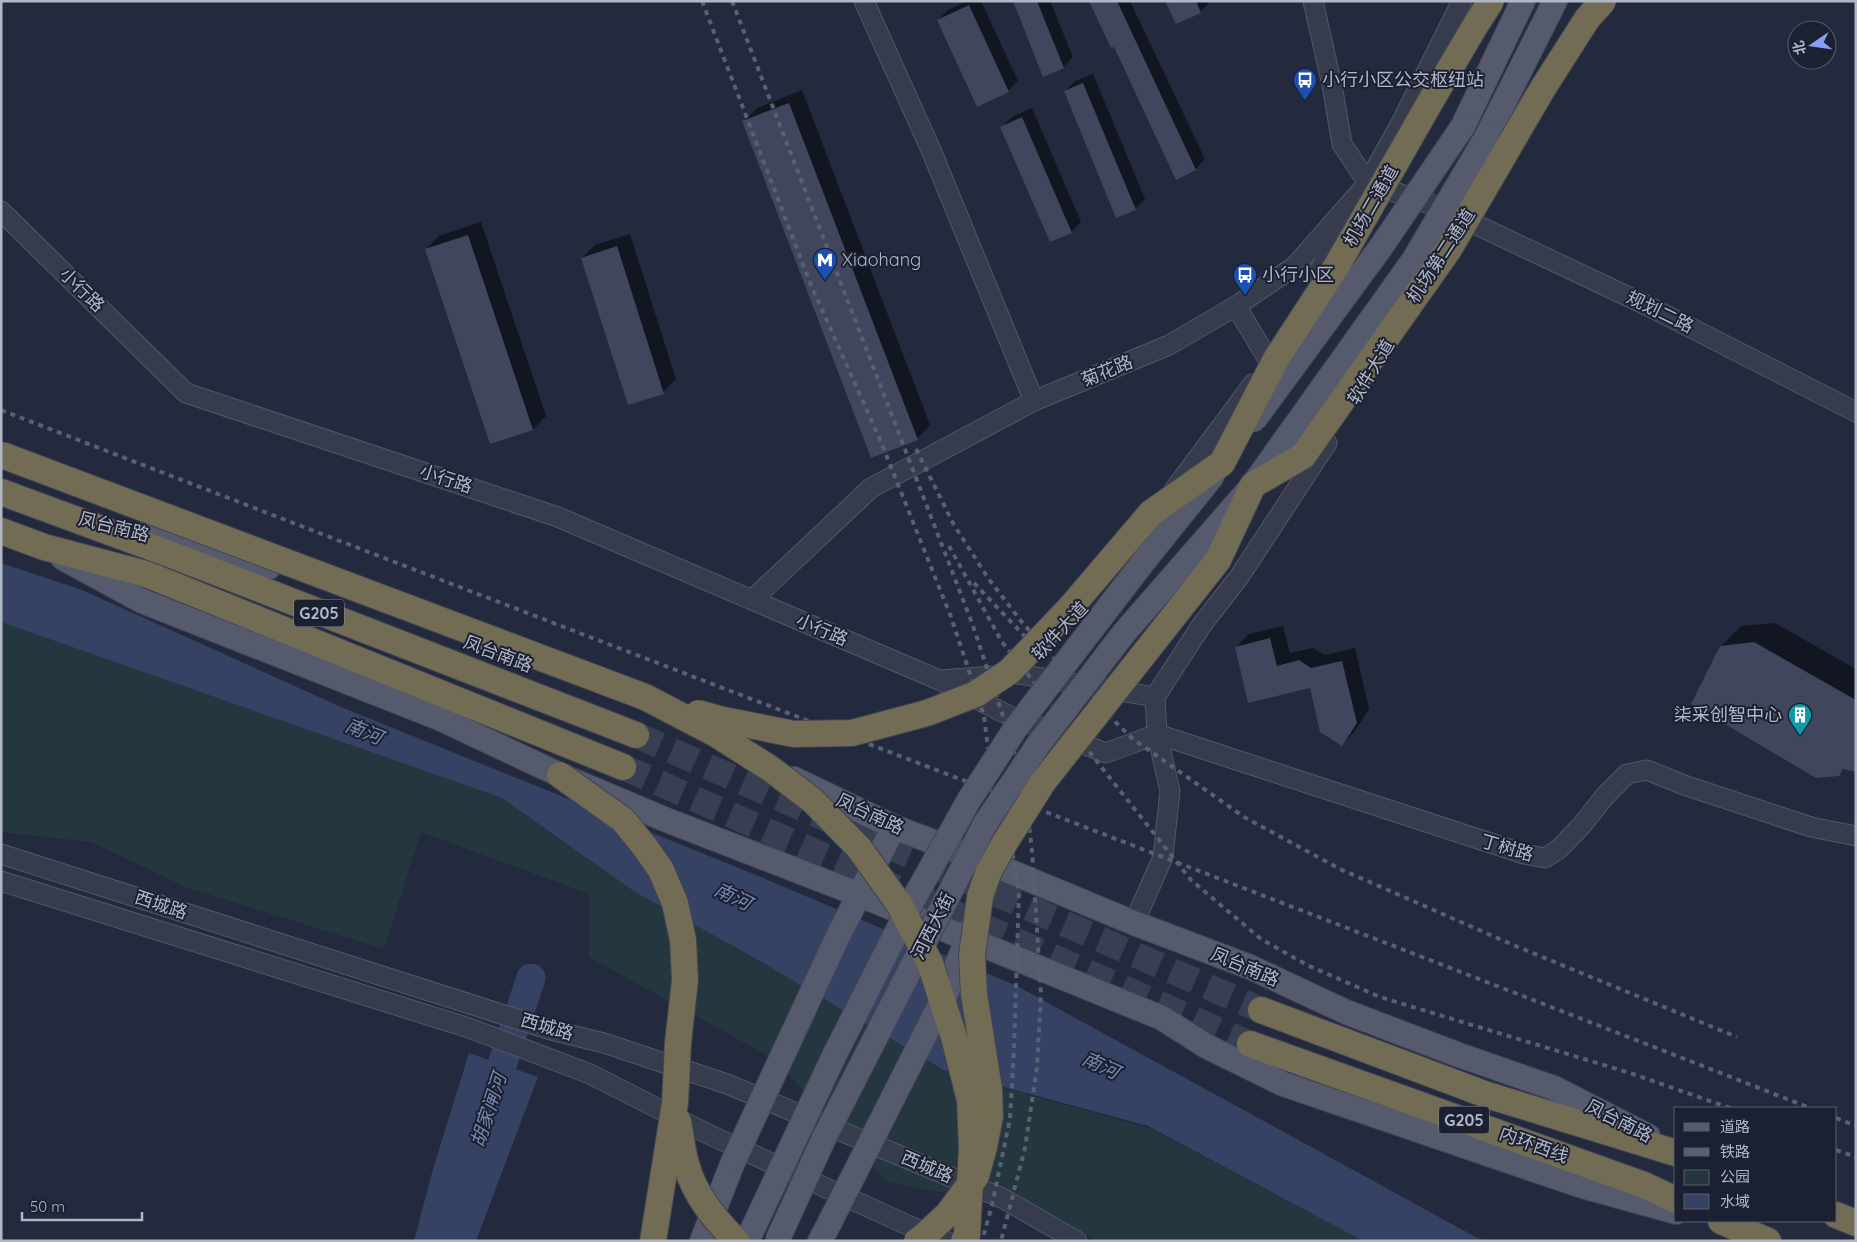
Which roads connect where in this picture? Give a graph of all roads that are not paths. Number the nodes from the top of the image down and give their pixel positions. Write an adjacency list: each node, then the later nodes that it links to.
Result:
1 (864, 1): 14 (street)
2 (1313, 1): 9 (street)
3 (1462, 1): 9 (street, 软件大道)
4 (1492, 1): 17 (highway, 机场二通道, bridge)
5 (1523, 1): 17 (main road, 软件大道, bridge)
6 (1556, 1): 18 (main road, 软件大道, bridge)
7 (1586, 1): 11 (street, 软件大道)
8 (1603, 1): 18 (highway, 机场第二通道, bridge)
9 (1368, 183): 11 (street); 12 (street, 菊花路); 13 (street, 软件大道)
10 (1, 211): 23 (street, 小行路)
11 (1462, 218): 15 (street, 规划二路); 29 (street, 软件大道)
12 (1236, 306): 13 (street); 14 (street, 菊花路)
13 (1268, 361): 26 (street, 软件大道)
14 (1034, 401): 23 (street, 菊花路)
15 (1856, 412)
16 (1, 455): 28 (highway, bridge)
17 (1222, 464): 25 (main road, 软件大道, bridge); 28 (highway, bridge)
18 (1253, 485): 24 (main road, 软件大道, bridge); 59 (highway, bridge)
19 (1, 492): 20 (highway, 凤台南路 / G205)
20 (52, 511): 31 (highway, 凤台南路 / G205); 34 (main road, 凤台南路)
21 (1, 531): 22 (highway, 凤台南路 / G205)
22 (44, 547): 32 (highway, 凤台南路 / G205); 33 (main road)
23 (752, 600): 27 (street, 小行路)
24 (1124, 633): 58 (main road, 河西大街, bridge)
25 (1070, 657): 57 (main road, 河西大街, bridge)
26 (1018, 674): 27 (street, 小行路); 29 (street, 小行路)
27 (939, 680): 30 (street, 小行路)
28 (645, 697): 61 (highway, bridge)
29 (1155, 697): 30 (street)
30 (1157, 734): 35 (street, 丁树路); 40 (street)
31 (636, 735)
32 (623, 767)
33 (560, 775): 39 (main road, bridge); 44 (highway, bridge)
34 (894, 826): 37 (main road, 凤台南路); 39 (main road)
35 (1856, 836)
36 (1, 854): 62 (street, 西城路)
37 (999, 867): 40 (main road, 凤台南路); 41 (main road)
38 (1, 881): 60 (street, 西城路)
39 (860, 895): 41 (main road); 55 (main road, bridge)
40 (1134, 923): 45 (main road, 凤台南路)
41 (967, 939): 48 (main road); 53 (main road, bridge)
42 (1262, 1010): 46 (highway, 内环西线 / G205)
43 (1250, 1044): 47 (highway, 内环西线 / G205)
44 (675, 1103): 54 (highway, bridge); 56 (highway, bridge)
45 (1674, 1151)
46 (1674, 1151)
47 (1674, 1199)
48 (1674, 1211)
49 (1837, 1215): 51 (highway)
50 (1711, 1222): 52 (main road)
51 (1856, 1223)
52 (1732, 1226): 63 (highway)
53 (825, 1231)
54 (653, 1241)
55 (702, 1241)
56 (736, 1241)
57 (747, 1241)
58 (777, 1241)
59 (917, 1241)
60 (946, 1241)
61 (964, 1241)
62 (1077, 1241)
63 (1768, 1241)

